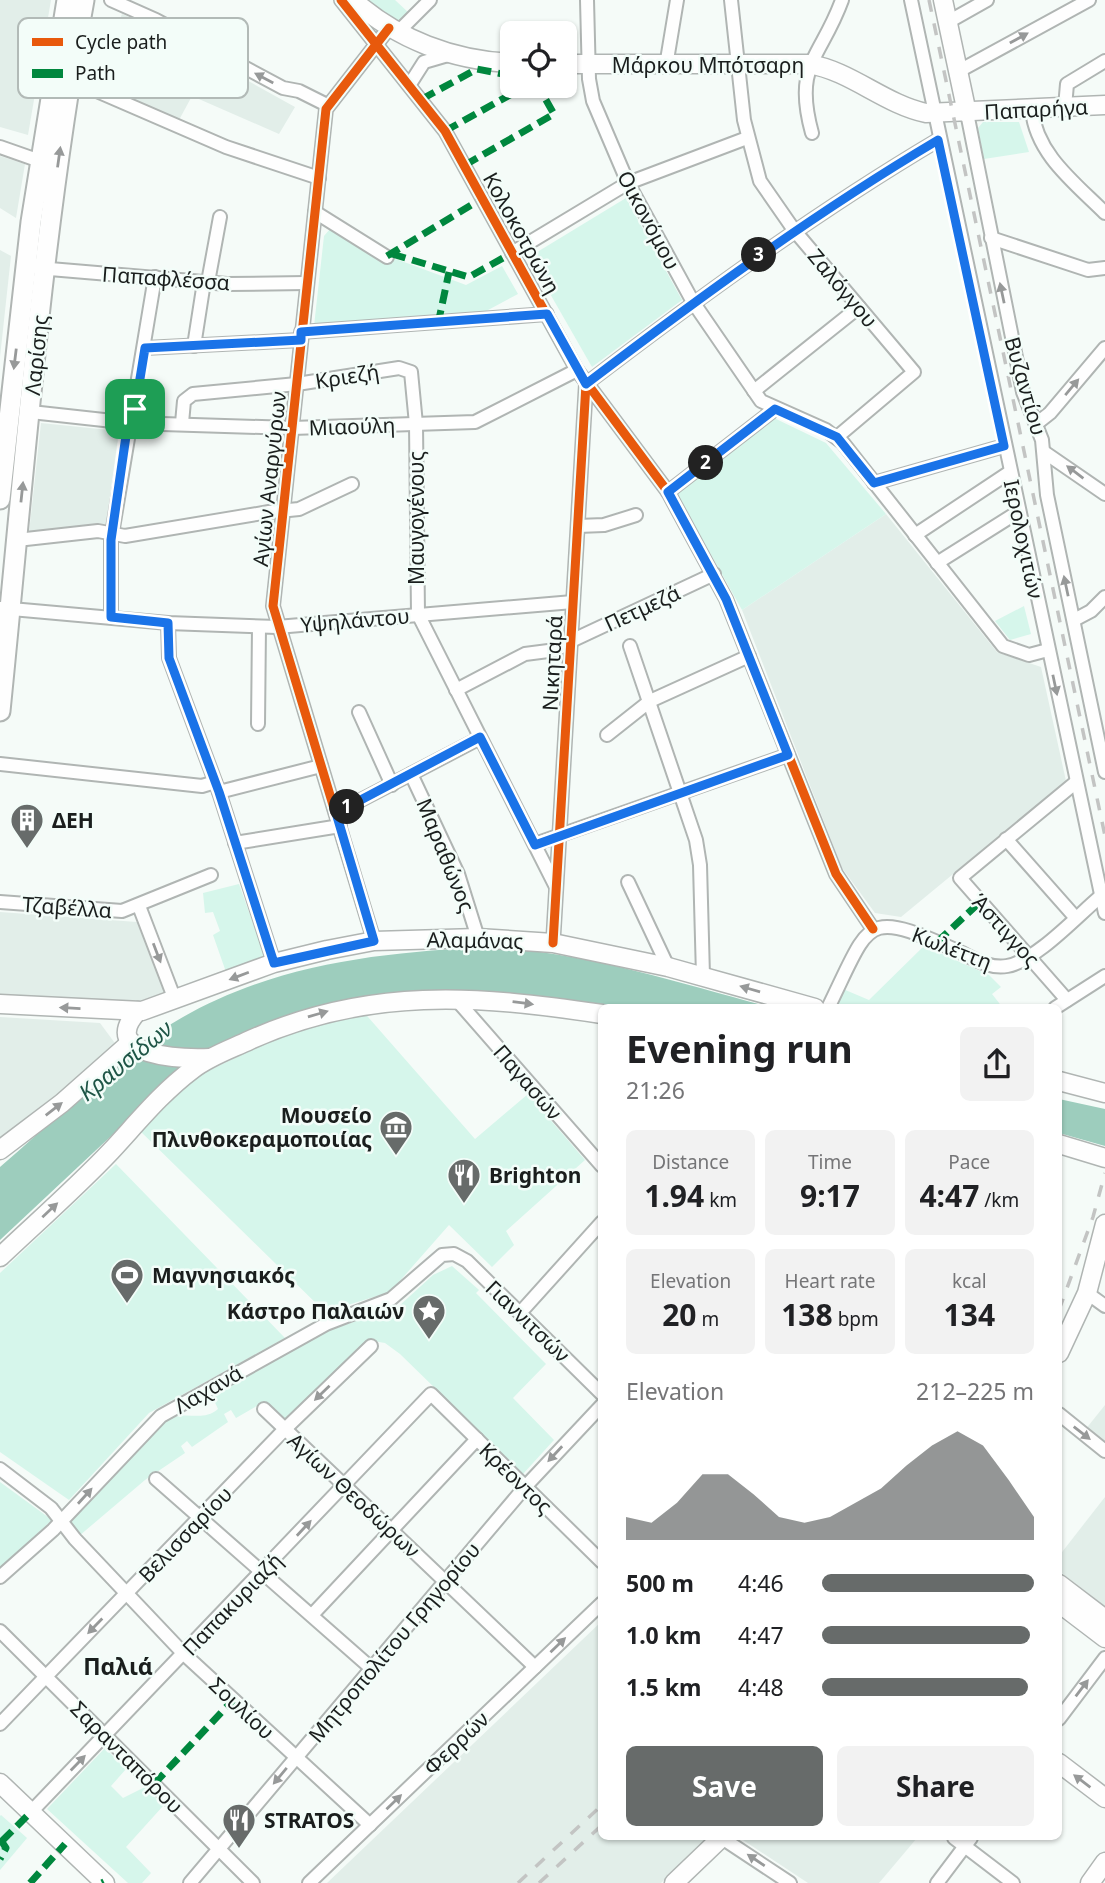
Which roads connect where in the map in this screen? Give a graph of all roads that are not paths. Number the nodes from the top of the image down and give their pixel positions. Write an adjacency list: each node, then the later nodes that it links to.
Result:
1 (67, 0): 15 (main road, Λαρίσης)
2 (84, 0): 16 (main road, Λαρίσης)
3 (111, 0): 17 (street, one-way to 3)
4 (329, 0): 14 (street)
5 (430, 0): 19 (street)
6 (587, 0): 27 (street, Οικονόμου)
7 (677, 0): 28 (street)
8 (731, 0): 24 (street, Ζαλόγγου)
9 (842, 0): 25 (street)
10 (911, 0): 39 (street, Ιερολοχιτών)
11 (943, 0): 18 (street, Βυζαντίου)
12 (987, 0): 18 (street)
13 (1089, 0): 30 (street, one-way to 13)
14 (347, 3): 19 (street); 20 (street)
15 (64, 18)
16 (81, 18)
17 (152, 18)
18 (948, 22): 30 (street, Βυζαντίου)
19 (393, 31): 20 (street); 21 (street)
20 (376, 44): 31 (street, Κολοκοτρώνη); 35 (street)
21 (453, 54): 22 (street); 31 (street)
22 (500, 61)
23 (1105, 61): 37 (street)
24 (736, 64): 25 (street, Μάρκου Μπότσαρη); 28 (street, Μάρκου Μπότσαρη); 42 (street, Ζαλόγγου)
25 (809, 64): 39 (street, Μάρκου Μπότσαρη); 41 (street)
26 (577, 65): 27 (street, Μάρκου Μπότσαρη)
27 (588, 65): 28 (street, Μάρκου Μπότσαρη); 47 (street, Οικονόμου)
28 (666, 66)
29 (248, 69): 35 (street, one-way to 29)
30 (959, 71): 40 (street, Βυζαντίου)
31 (410, 84): 53 (street, Κολοκοτρώνη)
32 (51, 98): 45 (main road, Λαρίσης)
33 (66, 98): 55 (main road, Λαρίσης, one-way to 33)
34 (113, 98): 46 (street)
35 (327, 105): 46 (street, Αγίων Αναργύρων)
36 (1105, 105): 37 (street, Παπαρήγα)
37 (1065, 107): 38 (street, Παπαρήγα)
38 (1032, 110): 40 (street, Παπαρήγα); 49 (street)
39 (934, 113): 40 (street, Μάρκου Μπότσαρη); 43 (street, Ιερολοχιτών)
40 (967, 113): 52 (street, Βυζαντίου)
41 (812, 133)
42 (747, 138): 47 (street); 51 (street, Ζαλόγγου)
43 (938, 140): 51 (street); 81 (street, Ιερολοχιτών)
44 (0, 148): 45 (street)
45 (40, 161): 55 (main road, Λαρίσης)
46 (319, 178): 48 (street, Αγίων Αναργύρων)
47 (628, 183): 53 (street); 60 (street, Οικονόμου)
48 (315, 212): 54 (street); 59 (street, Αγίων Αναργύρων)
49 (1105, 213)
50 (220, 217): 58 (street)
51 (794, 230): 60 (street); 61 (street, Ζαλόγγου)
52 (991, 238): 56 (street); 78 (street, Βυζαντίου, one-way to 52)
53 (512, 253): 62 (street, Κολοκοτρώνη)
54 (387, 257)
55 (36, 267): 57 (street, Παπαφλέσσα); 73 (main road, Λαρίσης); 74 (main road, Λαρίσης, one-way to 74)
56 (1105, 268)
57 (155, 278): 58 (street, Παπαφλέσσα); 65 (street)
58 (206, 282): 59 (street, Παπαφλέσσα); 64 (street)
59 (306, 283): 63 (street, Αγίων Αναργύρων)
60 (693, 302): 70 (street); 71 (street, Οικονόμου)
61 (859, 307): 71 (street); 80 (street, Ζαλόγγου)
62 (547, 314): 63 (street); 68 (street, Κολοκοτρώνη)
63 (301, 336): 64 (street); 69 (street, Αγίων Αναργύρων)
64 (194, 346): 65 (street)
65 (145, 348): 75 (street)
66 (1105, 348): 78 (street, one-way to 66)
67 (408, 369): 69 (street, Κριεζή); 77 (street, Μαυγογένους)
68 (577, 370): 70 (street, Κολοκοτρώνη); 77 (street, Μιαούλη)
69 (297, 384): 76 (street, Κριεζή); 79 (street, Αγίων Αναργύρων)
70 (586, 384): 87 (street, Κολοκοτρώνη); 92 (street, Νικηταρά)
71 (754, 391): 72 (street, Οικονόμου)
72 (775, 409): 80 (street, Οικονόμου); 87 (street)
73 (30, 412): 75 (street, Μιαούλη); 95 (main road, Λαρίσης, one-way to 73)
74 (4, 418): 88 (main road, Λαρίσης)
75 (131, 423): 76 (street, Μιαούλη); 93 (street)
76 (182, 423): 79 (street, Μιαούλη)
77 (416, 424): 79 (street, Μιαούλη); 101 (street, Μαυγογένους)
78 (1036, 424): 82 (street, Βυζαντίου)
79 (292, 428): 89 (street, Αγίων Αναργύρων)
80 (837, 437): 84 (street, Οικονόμου)
81 (1004, 446): 83 (street, Ιερολοχιτών); 84 (street)
82 (1044, 452): 86 (street, one-way to 82); 103 (street, Βυζαντίου, one-way to 82)
83 (1010, 471): 90 (street, Ιερολοχιτών); 94 (street)
84 (874, 483): 94 (street, Οικονόμου)
85 (352, 484): 89 (street)
86 (1102, 487)
87 (668, 492): 97 (street, Κολοκοτρώνη)
88 (0, 499)
89 (282, 512): 93 (street); 106 (street, Αγίων Αναργύρων)
90 (1018, 512): 96 (street); 109 (street, Ιερολοχιτών)
91 (636, 514): 92 (street)
92 (578, 526): 99 (street, Νικηταρά)
93 (112, 535): 95 (street); 102 (street)
94 (915, 535): 96 (street, Οικονόμου)
95 (18, 540): 100 (main road, Λαρίσης)
96 (937, 563): 109 (street, Οικονόμου)
97 (714, 574): 107 (street, Πετμεζά); 110 (street, Κολοκοτρώνη)
98 (1105, 597): 103 (street)
99 (573, 602): 101 (street, Υψηλάντου); 107 (street, Νικηταρά)
100 (5, 609): 102 (street, Υψηλάντου); 113 (main road, Λαρίσης)
101 (418, 614): 106 (street, Υψηλάντου); 111 (street, Μαυγογένους)
102 (111, 617): 104 (street, Υψηλάντου)
103 (1074, 620): 121 (street, Βυζαντίου)
104 (168, 623): 105 (street, Υψηλάντου); 125 (street)
105 (259, 627): 106 (street, Υψηλάντου); 115 (street)
106 (277, 627): 120 (street, Αγίων Αναργύρων)
107 (571, 641): 111 (street, Πετμεζά); 128 (street, Νικηταρά)
108 (630, 646): 112 (street)
109 (1048, 650): 123 (street, Ιερολοχιτών, one-way to 123)
110 (748, 656): 112 (street); 118 (street, Κολοκοτρώνη)
111 (456, 690): 117 (street, Μαυγογένους)
112 (650, 701): 116 (street); 126 (street)
113 (0, 710)
114 (359, 712): 124 (street)
115 (258, 724)
116 (607, 735)
117 (480, 737): 122 (street); 131 (street, Μαυγογένους)
118 (788, 755): 126 (street); 140 (street, Κολοκοτρώνη)
119 (0, 764): 125 (street)
120 (321, 766): 125 (street); 127 (street, Αγίων Αναργύρων)
121 (1105, 772)
122 (411, 774): 124 (street); 141 (street, Μαραθώνος)
123 (1075, 783): 129 (street, Άστιγγος); 135 (street, Ιερολοχιτών)
124 (392, 785): 127 (street)
125 (217, 787): 130 (street)
126 (681, 792): 128 (street); 147 (street)
127 (338, 820): 130 (street); 142 (street, Αγίων Αναργύρων)
128 (560, 835): 131 (street); 134 (street, Νικηταρά)
129 (1006, 839): 139 (street); 144 (street, Άστιγγος)
130 (235, 843): 145 (street)
131 (535, 845): 134 (street, Μαυγογένους)
132 (211, 875): 137 (street, Τζαβέλλα)
133 (628, 882): 146 (street)
134 (557, 887): 143 (street, Νικηταρά)
135 (1101, 896): 138 (street, Ιερολοχιτών); 139 (street, Κωλέττη)
136 (0, 902): 137 (street, Τζαβέλλα)
137 (139, 906): 150 (street, one-way to 150)
138 (1105, 913)
139 (1075, 917): 144 (street, Κωλέττη)
140 (873, 929): 144 (street, Κωλέττη); 154 (street)
141 (478, 938): 142 (street, Αλαμάνας); 143 (street, Αλαμάνας)
142 (374, 941): 145 (street, Αλαμάνας)
143 (554, 943): 146 (street, Αλαμάνας)
144 (1029, 957): 151 (street, Άστιγγος)
145 (274, 963): 150 (street, Αλαμάνας, one-way to 150)
146 (668, 967): 147 (street, Αλαμάνας)
147 (703, 976): 153 (street, Αλαμάνας, one-way to 147)
148 (1105, 976): 151 (street)
149 (455, 998): 157 (street, one-way to 157); 159 (street, one-way to 149); 165 (street, Παγασών)
150 (175, 1000): 156 (street, Αλαμάνας)
151 (1067, 1000): 155 (street)
152 (0, 1004): 156 (street, Αλαμάνας, one-way to 152)
153 (802, 1004)
154 (830, 1004)
155 (1061, 1004)
156 (138, 1011): 158 (street)
157 (598, 1013)
158 (134, 1045): 159 (street); 163 (street, one-way to 158)
159 (203, 1058): 169 (street, one-way to 159)
160 (1062, 1082): 161 (street)
161 (1105, 1093)
162 (1062, 1145): 164 (street)
163 (0, 1150)
164 (1105, 1158)
165 (598, 1161)
166 (1105, 1224): 170 (street)
167 (598, 1226): 172 (street)
168 (451, 1254): 172 (street, Γιαννιτσών); 188 (street, Λαχανά, one-way to 168)
169 (0, 1257)
170 (1087, 1293): 171 (street); 174 (street)
171 (1105, 1306)
172 (520, 1313): 175 (street, Γιαννιτσών)
173 (371, 1346): 180 (street, Βελισσαρίου, one-way to 180)
174 (1062, 1347)
175 (598, 1390)
176 (431, 1394): 181 (street, Κρέοντος); 185 (street, Παπακυριαζή)
177 (264, 1409): 180 (street, Αγίων Θεοδώρων)
178 (598, 1409): 186 (street, Μητροπολίτου Γρηγορίου, one-way to 186)
179 (1062, 1417): 182 (street, one-way to 182)
180 (285, 1429): 185 (street, Αγίων Θεοδώρων); 187 (street, Βελισσαρίου)
181 (477, 1439): 186 (street, Κρέοντος); 189 (street)
182 (1105, 1451)
183 (0, 1469): 188 (street, Σουλίου)
184 (156, 1479): 187 (street)
185 (344, 1485): 189 (street, Αγίων Θεοδώρων); 191 (street, Παπακυριαζή, one-way to 185)
186 (525, 1486): 190 (street, Κρέοντος); 193 (street, Μητροπολίτου Γρηγορίου)
187 (201, 1518): 191 (street); 195 (street, Βελισσαρίου)
188 (62, 1520): 192 (street, Λαχανά); 195 (street, Σουλίου)
189 (392, 1531): 193 (street, Αγίων Θεοδώρων); 198 (street)
190 (598, 1558)
191 (262, 1572): 198 (street); 202 (street, Παπακυριαζή)
192 (0, 1577)
193 (445, 1581): 204 (street, Αγίων Θεοδώρων); 205 (street, Μητροπολίτου Γρηγορίου)
194 (1062, 1586): 199 (street)
195 (127, 1594): 202 (street, Σουλίου); 206 (street, Βελισσαρίου, one-way to 206)
196 (1062, 1605): 201 (street)
197 (598, 1607): 204 (street, Φερρών, one-way to 197)
198 (312, 1615): 205 (street)
199 (1105, 1619)
200 (0, 1631): 206 (street, Σαρανταπόρου)
201 (1105, 1637)
202 (184, 1654): 209 (street, Παπακυριαζή); 210 (street, Σουλίου)
203 (1105, 1658): 207 (street, one-way to 203)
204 (535, 1667): 215 (street, Φερρών, one-way to 204)
205 (371, 1668): 210 (street, Μητροπολίτου Γρηγορίου)
206 (46, 1676): 208 (street, Βελισσαρίου); 209 (street, Σαρανταπόρου)
207 (1062, 1715)
208 (0, 1724)
209 (105, 1735): 214 (street, Παπακυριαζή, one-way to 209); 219 (street, Σαρανταπόρου)
210 (296, 1758): 215 (street, Σουλίου); 219 (street, Μητροπολίτου Γρηγορίου, one-way to 219)
211 (1062, 1765): 213 (street, one-way to 211)
212 (0, 1783): 214 (street)
213 (1105, 1798)
214 (31, 1812): 221 (street)
215 (370, 1825): 224 (street, Φερρών)
216 (720, 1840): 225 (street)
217 (725, 1840): 226 (street, one-way to 217)
218 (968, 1842): 227 (street); 228 (street)
219 (219, 1849): 222 (street, Μητροπολίτου Γρηγορίου); 223 (street, Σαρανταπόρου)
220 (1105, 1863): 229 (street)
221 (105, 1883)
222 (190, 1883)
223 (253, 1883)
224 (309, 1883)
225 (674, 1883)
226 (790, 1883)
227 (937, 1883)
228 (1013, 1883)
229 (1090, 1883)

